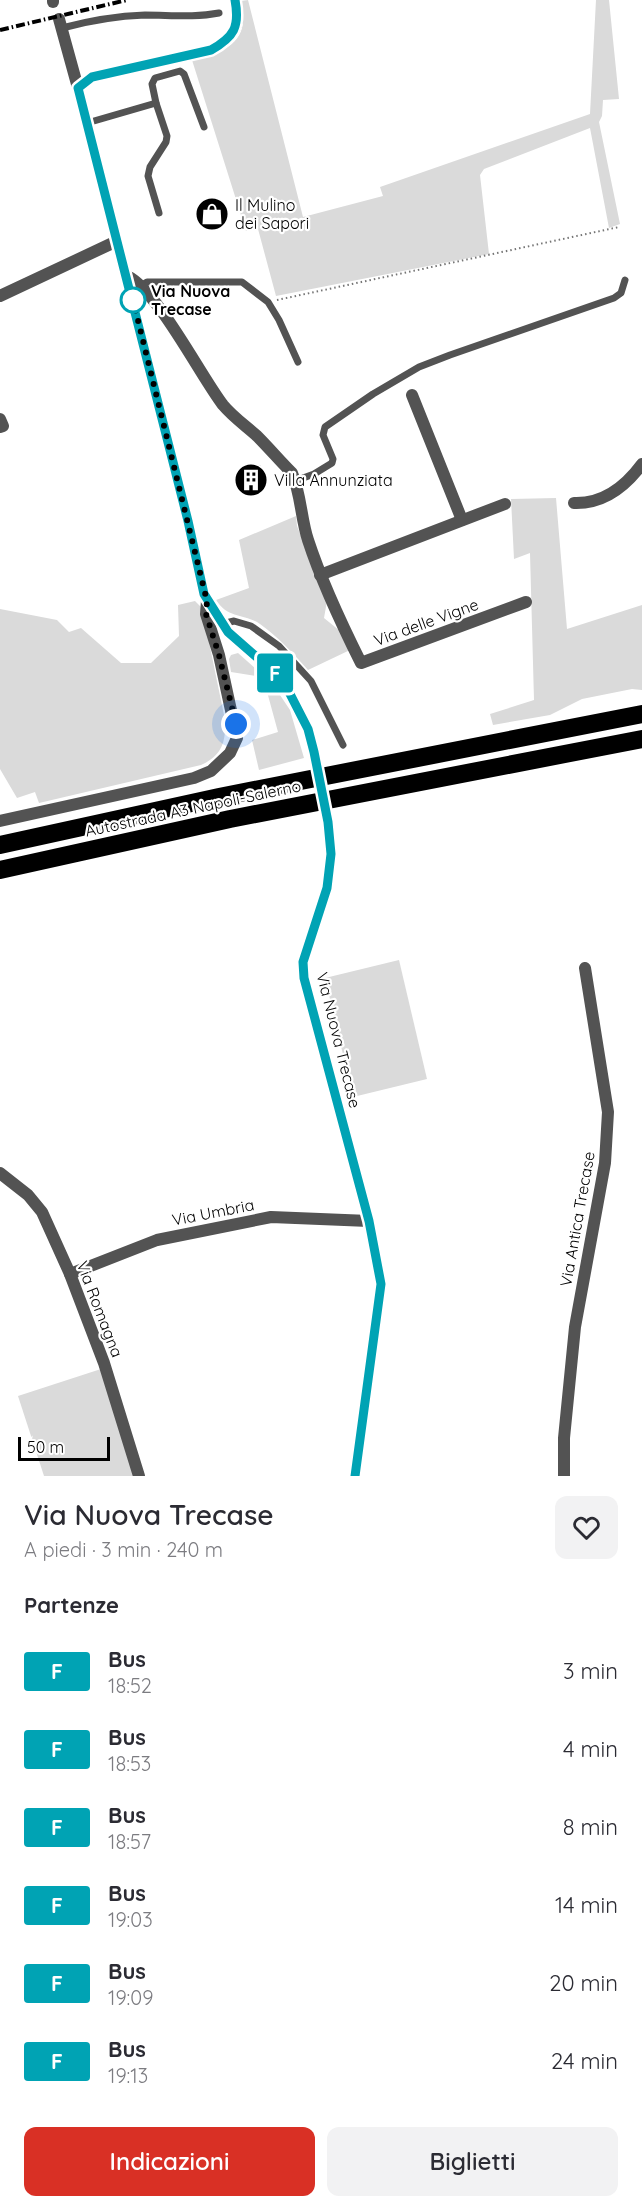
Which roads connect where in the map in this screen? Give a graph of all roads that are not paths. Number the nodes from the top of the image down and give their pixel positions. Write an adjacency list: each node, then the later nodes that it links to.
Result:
1 (235, 2): 4 (street)
2 (219, 14): 3 (lane)
3 (60, 24): 4 (street)
4 (78, 88): 6 (street, Via Nuova Trecase)
5 (156, 103): 6 (lane); 7 (lane); 8 (lane)
6 (87, 123): 9 (street, Via Nuova Trecase)
7 (204, 127)
8 (159, 213)
9 (117, 241): 10 (street, Via Nuova Trecase); 13 (street)
10 (126, 276): 12 (street, Via delle Vigne); 24 (street, Via Nuova Trecase)
11 (625, 280): 19 (lane)
12 (140, 286): 14 (lane); 19 (street, Via delle Vigne)
13 (0, 296)
14 (298, 362)
15 (412, 394): 22 (street)
16 (0, 419): 17 (street)
17 (0, 427)
18 (642, 464): 20 (street)
19 (295, 481): 23 (street, Via delle Vigne)
20 (574, 503)
21 (505, 504): 22 (street)
22 (462, 520): 23 (street)
23 (320, 575): 25 (street, Via delle Vigne)
24 (207, 601): 26 (street, Via Nuova Trecase); 27 (street)
25 (526, 602)
26 (228, 631): 27 (street); 30 (lane); 36 (street, Via Nuova Trecase)
27 (217, 649): 31 (street)
28 (642, 714): 32 (highway, Autostrada A3 Napoli-Salerno)
29 (642, 739): 33 (highway, Autostrada A3 Napoli-Salerno)
30 (343, 745)
31 (0, 821)
32 (0, 844)
33 (0, 870)
34 (585, 969): 40 (street, Via Antica Trecase)
35 (0, 1173): 37 (street, Via Romagna)
36 (369, 1221): 37 (street, Via Umbria); 39 (street, Via Nuova Trecase)
37 (70, 1274): 38 (street, Via Romagna)
38 (139, 1476)
39 (355, 1476)
40 (564, 1476)

